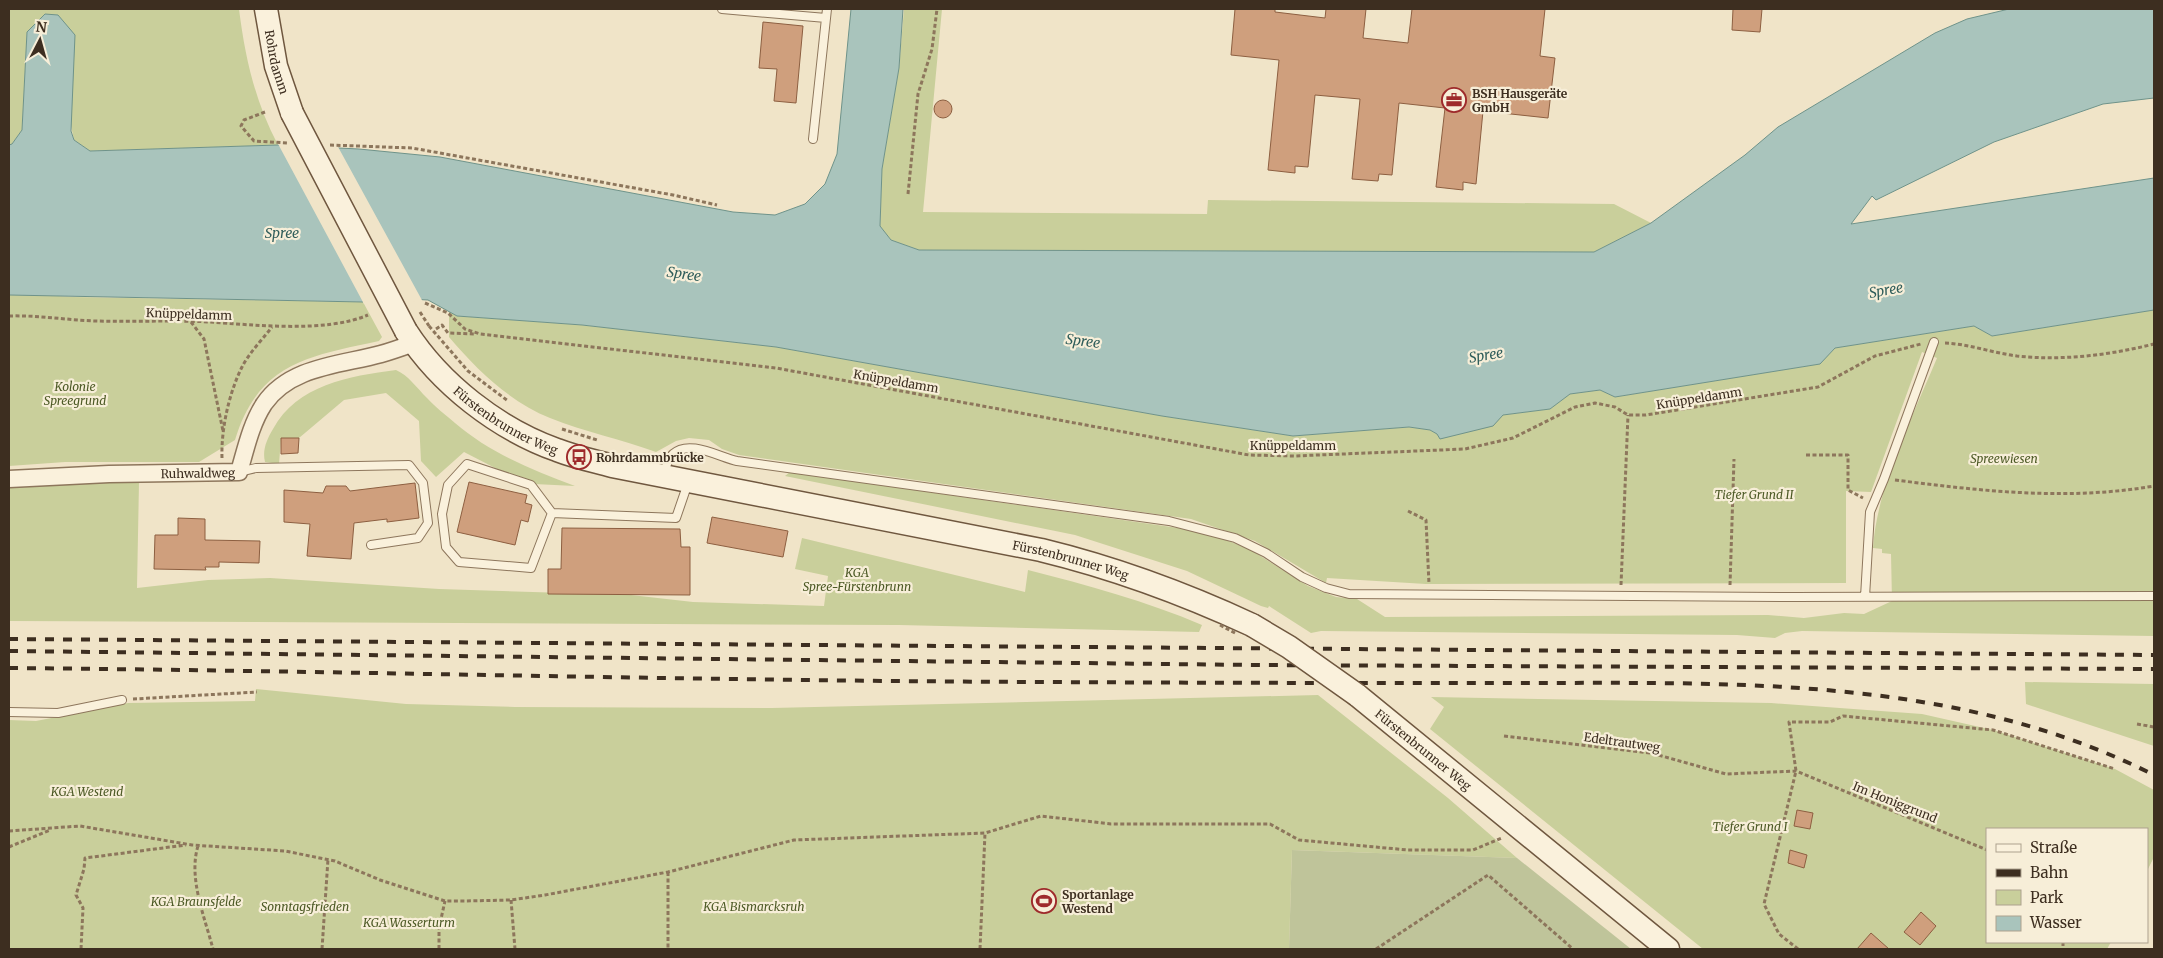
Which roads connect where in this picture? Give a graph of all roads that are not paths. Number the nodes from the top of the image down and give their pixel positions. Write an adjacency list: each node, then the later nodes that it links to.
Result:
1 (266, 9): 6 (main road, Rohrdamm, bridge)
2 (722, 9): 4 (lane)
3 (827, 9): 4 (lane)
4 (826, 18): 5 (lane)
5 (813, 139)
6 (410, 337): 8 (street, Ruhwaldweg); 9 (main road, Fürstenbrunner Weg)
7 (1934, 342): 15 (lane)
8 (231, 472): 10 (street, Ruhwaldweg); 13 (lane)
9 (662, 476): 11 (main road, Fürstenbrunner Weg); 15 (lane)
10 (9, 479)
11 (689, 481): 12 (lane); 18 (main road, Fürstenbrunner Weg, bridge)
12 (552, 513): 12 (lane)
13 (371, 545)
14 (2154, 596): 15 (lane)
15 (1865, 597)
16 (122, 700): 17 (lane)
17 (9, 712)
18 (1668, 949)

